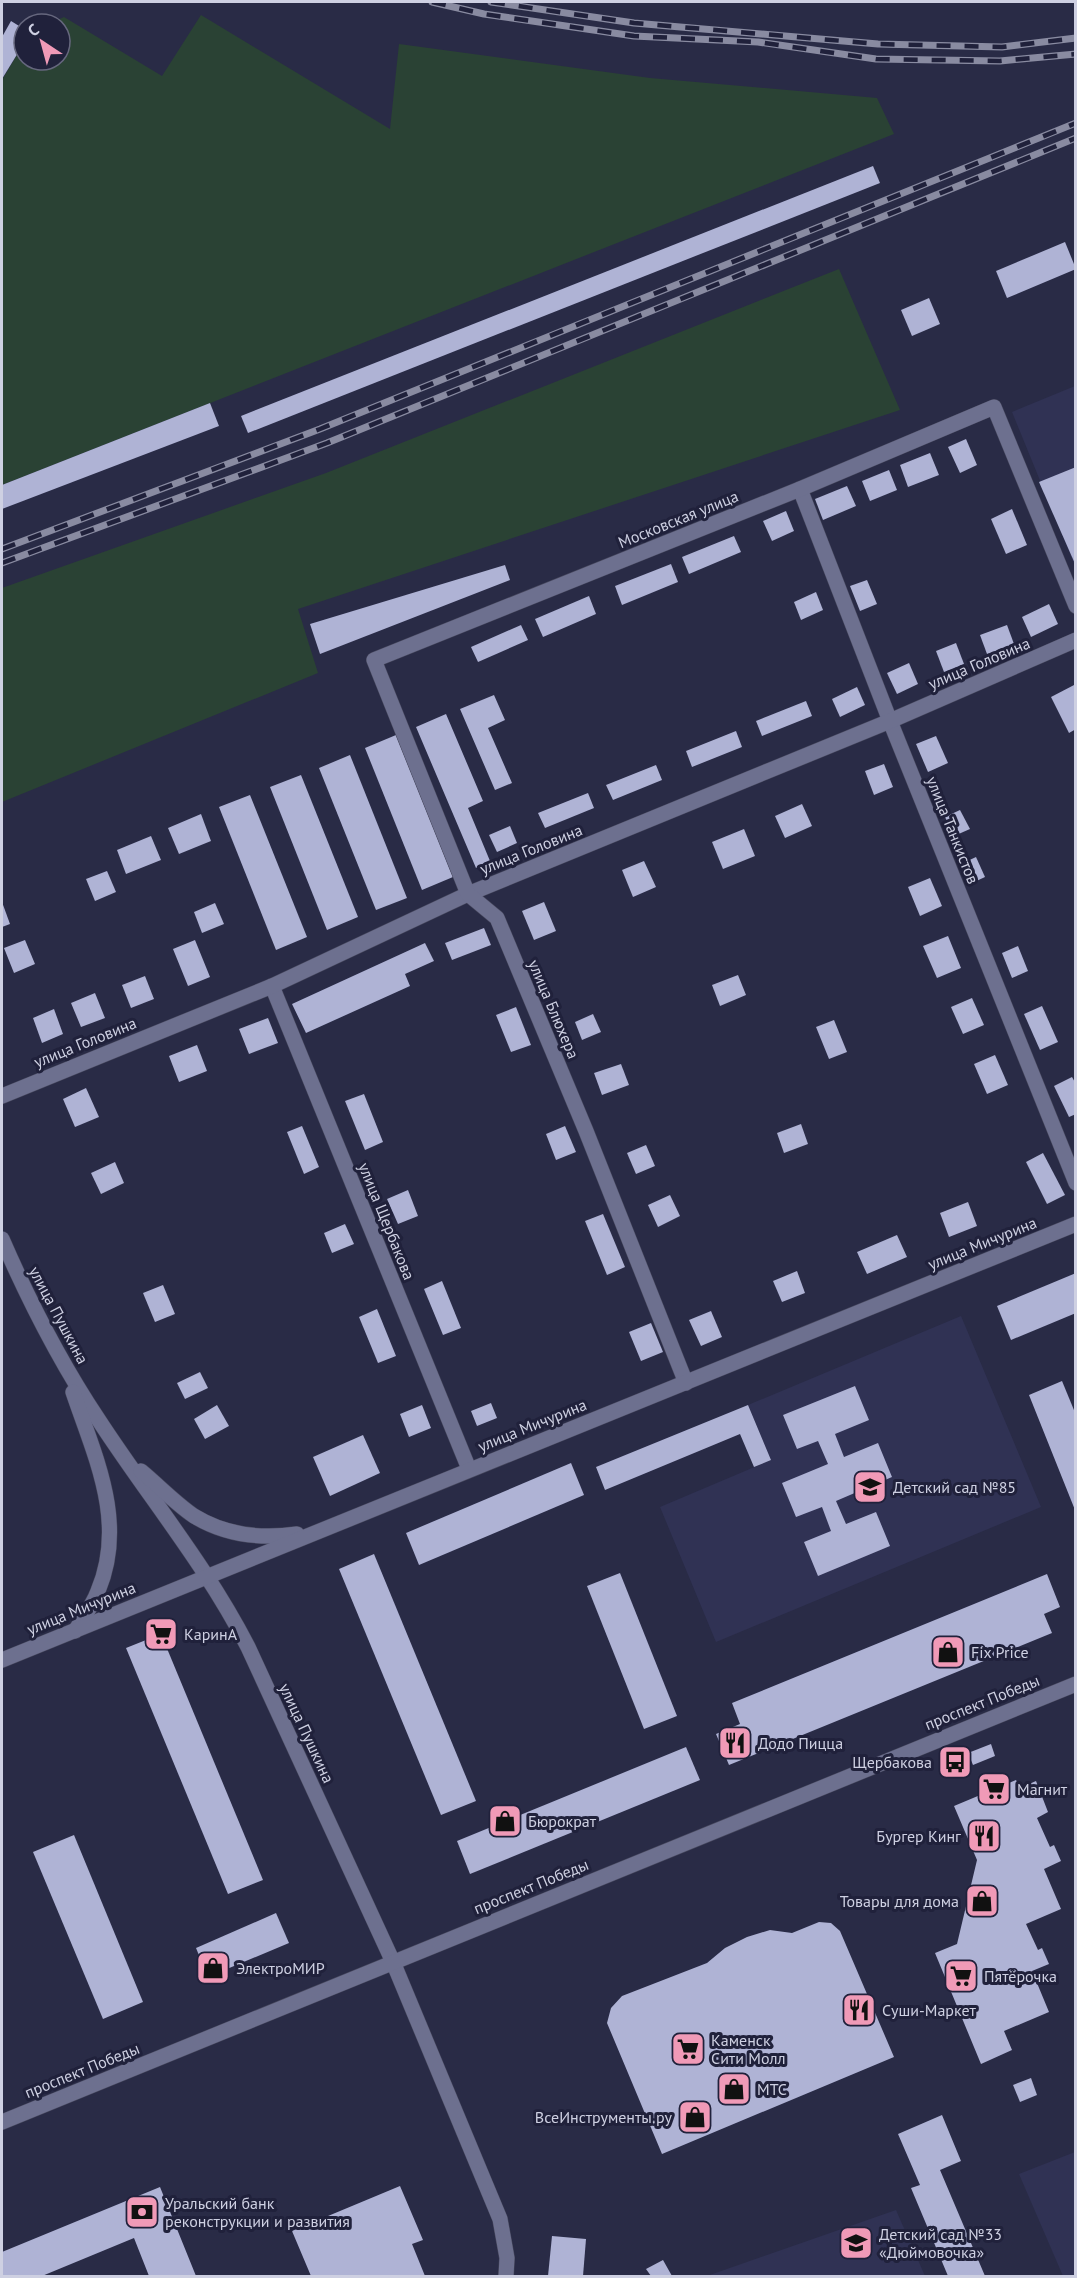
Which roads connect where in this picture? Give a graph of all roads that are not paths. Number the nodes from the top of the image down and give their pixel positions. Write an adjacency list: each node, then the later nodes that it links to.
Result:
1 (800, 489): 2 (street, Московская улица); 4 (street, Московская улица); 5 (street, улица Танкистов)
2 (1076, 606)
3 (1076, 640): 5 (street, улица Головина)
4 (374, 660): 6 (street, улица Блюхера)
5 (890, 721): 6 (street, улица Головина); 9 (street, улица Танкистов)
6 (468, 894): 7 (street, улица Головина); 13 (street, улица Блюхера)
7 (272, 986): 8 (street, улица Головина); 15 (street, улица Щербакова)
8 (2, 1096)
9 (1076, 1183)
10 (1076, 1224): 13 (street, улица Мичурина)
11 (2, 1239): 12 (street, улица Пушкина)
12 (66, 1369): 14 (street, улица Пушкина); 18 (street)
13 (686, 1383): 15 (street, улица Мичурина)
14 (122, 1456): 16 (street); 17 (street, улица Пушкина)
15 (469, 1469): 16 (street, улица Мичурина)
16 (318, 1532): 17 (street, улица Мичурина)
17 (207, 1575): 18 (street, улица Мичурина); 21 (street, улица Пушкина)
18 (75, 1631): 19 (street, улица Мичурина)
19 (2, 1660)
20 (1076, 1684): 21 (street, проспект Победы)
21 (393, 1962): 22 (street, проспект Победы); 23 (street, улица Пушкина)
22 (2, 2122)
23 (506, 2277)

